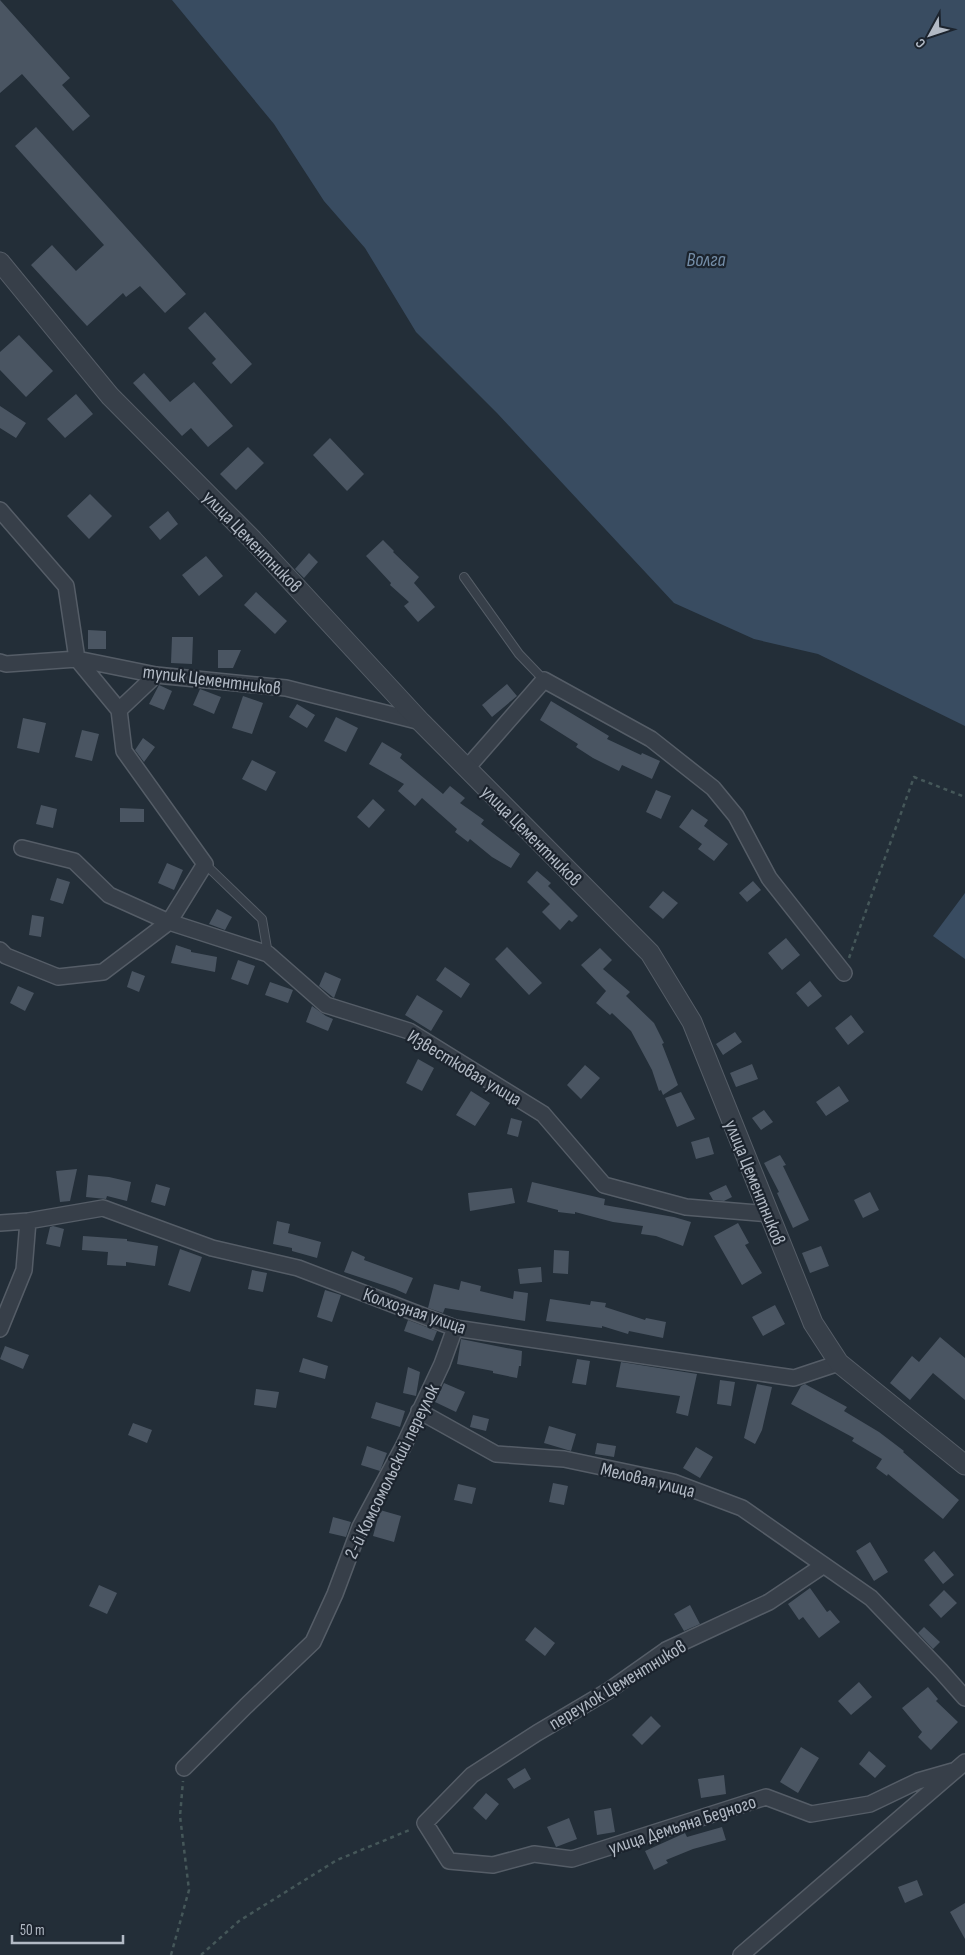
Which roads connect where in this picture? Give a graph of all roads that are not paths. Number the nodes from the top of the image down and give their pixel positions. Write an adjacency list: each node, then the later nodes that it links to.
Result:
1 (0, 262): 9 (street, улица Цементников)
2 (0, 510): 4 (street)
3 (464, 577): 7 (lane)
4 (77, 659): 5 (street, тупик Цементников); 6 (street, тупик Цементников); 8 (street)
5 (0, 662)
6 (156, 674): 8 (street); 9 (street, тупик Цементников)
7 (544, 680): 10 (street); 16 (street)
8 (118, 710): 12 (street)
9 (421, 722): 10 (street, улица Цементников)
10 (467, 768): 17 (street, улица Цементников)
11 (22, 848): 13 (street, Известковая улица)
12 (205, 864): 13 (street); 15 (lane)
13 (169, 922): 14 (street); 15 (street, Известковая улица)
14 (0, 950)
15 (268, 954): 17 (street, Известковая улица)
16 (844, 973)
17 (769, 1214): 22 (street, улица Цементников)
18 (28, 1221): 19 (street, Колхозная улица); 20 (street, Колхозная улица); 21 (street)
19 (0, 1223)
20 (455, 1328): 22 (street, Колхозная улица); 23 (street, 2-й Комсомольский переулок)
21 (0, 1329)
22 (839, 1363): 24 (street, улица Цементников)
23 (420, 1412): 25 (street, Меловая улица); 28 (street, 2-й Комсомольский переулок)
24 (965, 1466)
25 (824, 1565): 26 (street, Меловая улица); 30 (street, переулок Цементников)
26 (965, 1698)
27 (965, 1762): 29 (street, улица Демьяна Бедного)
28 (184, 1768)
29 (953, 1771): 30 (street, улица Демьяна Бедного); 31 (street, улица Демьяна Бедного)
30 (425, 1823)
31 (741, 1955)

